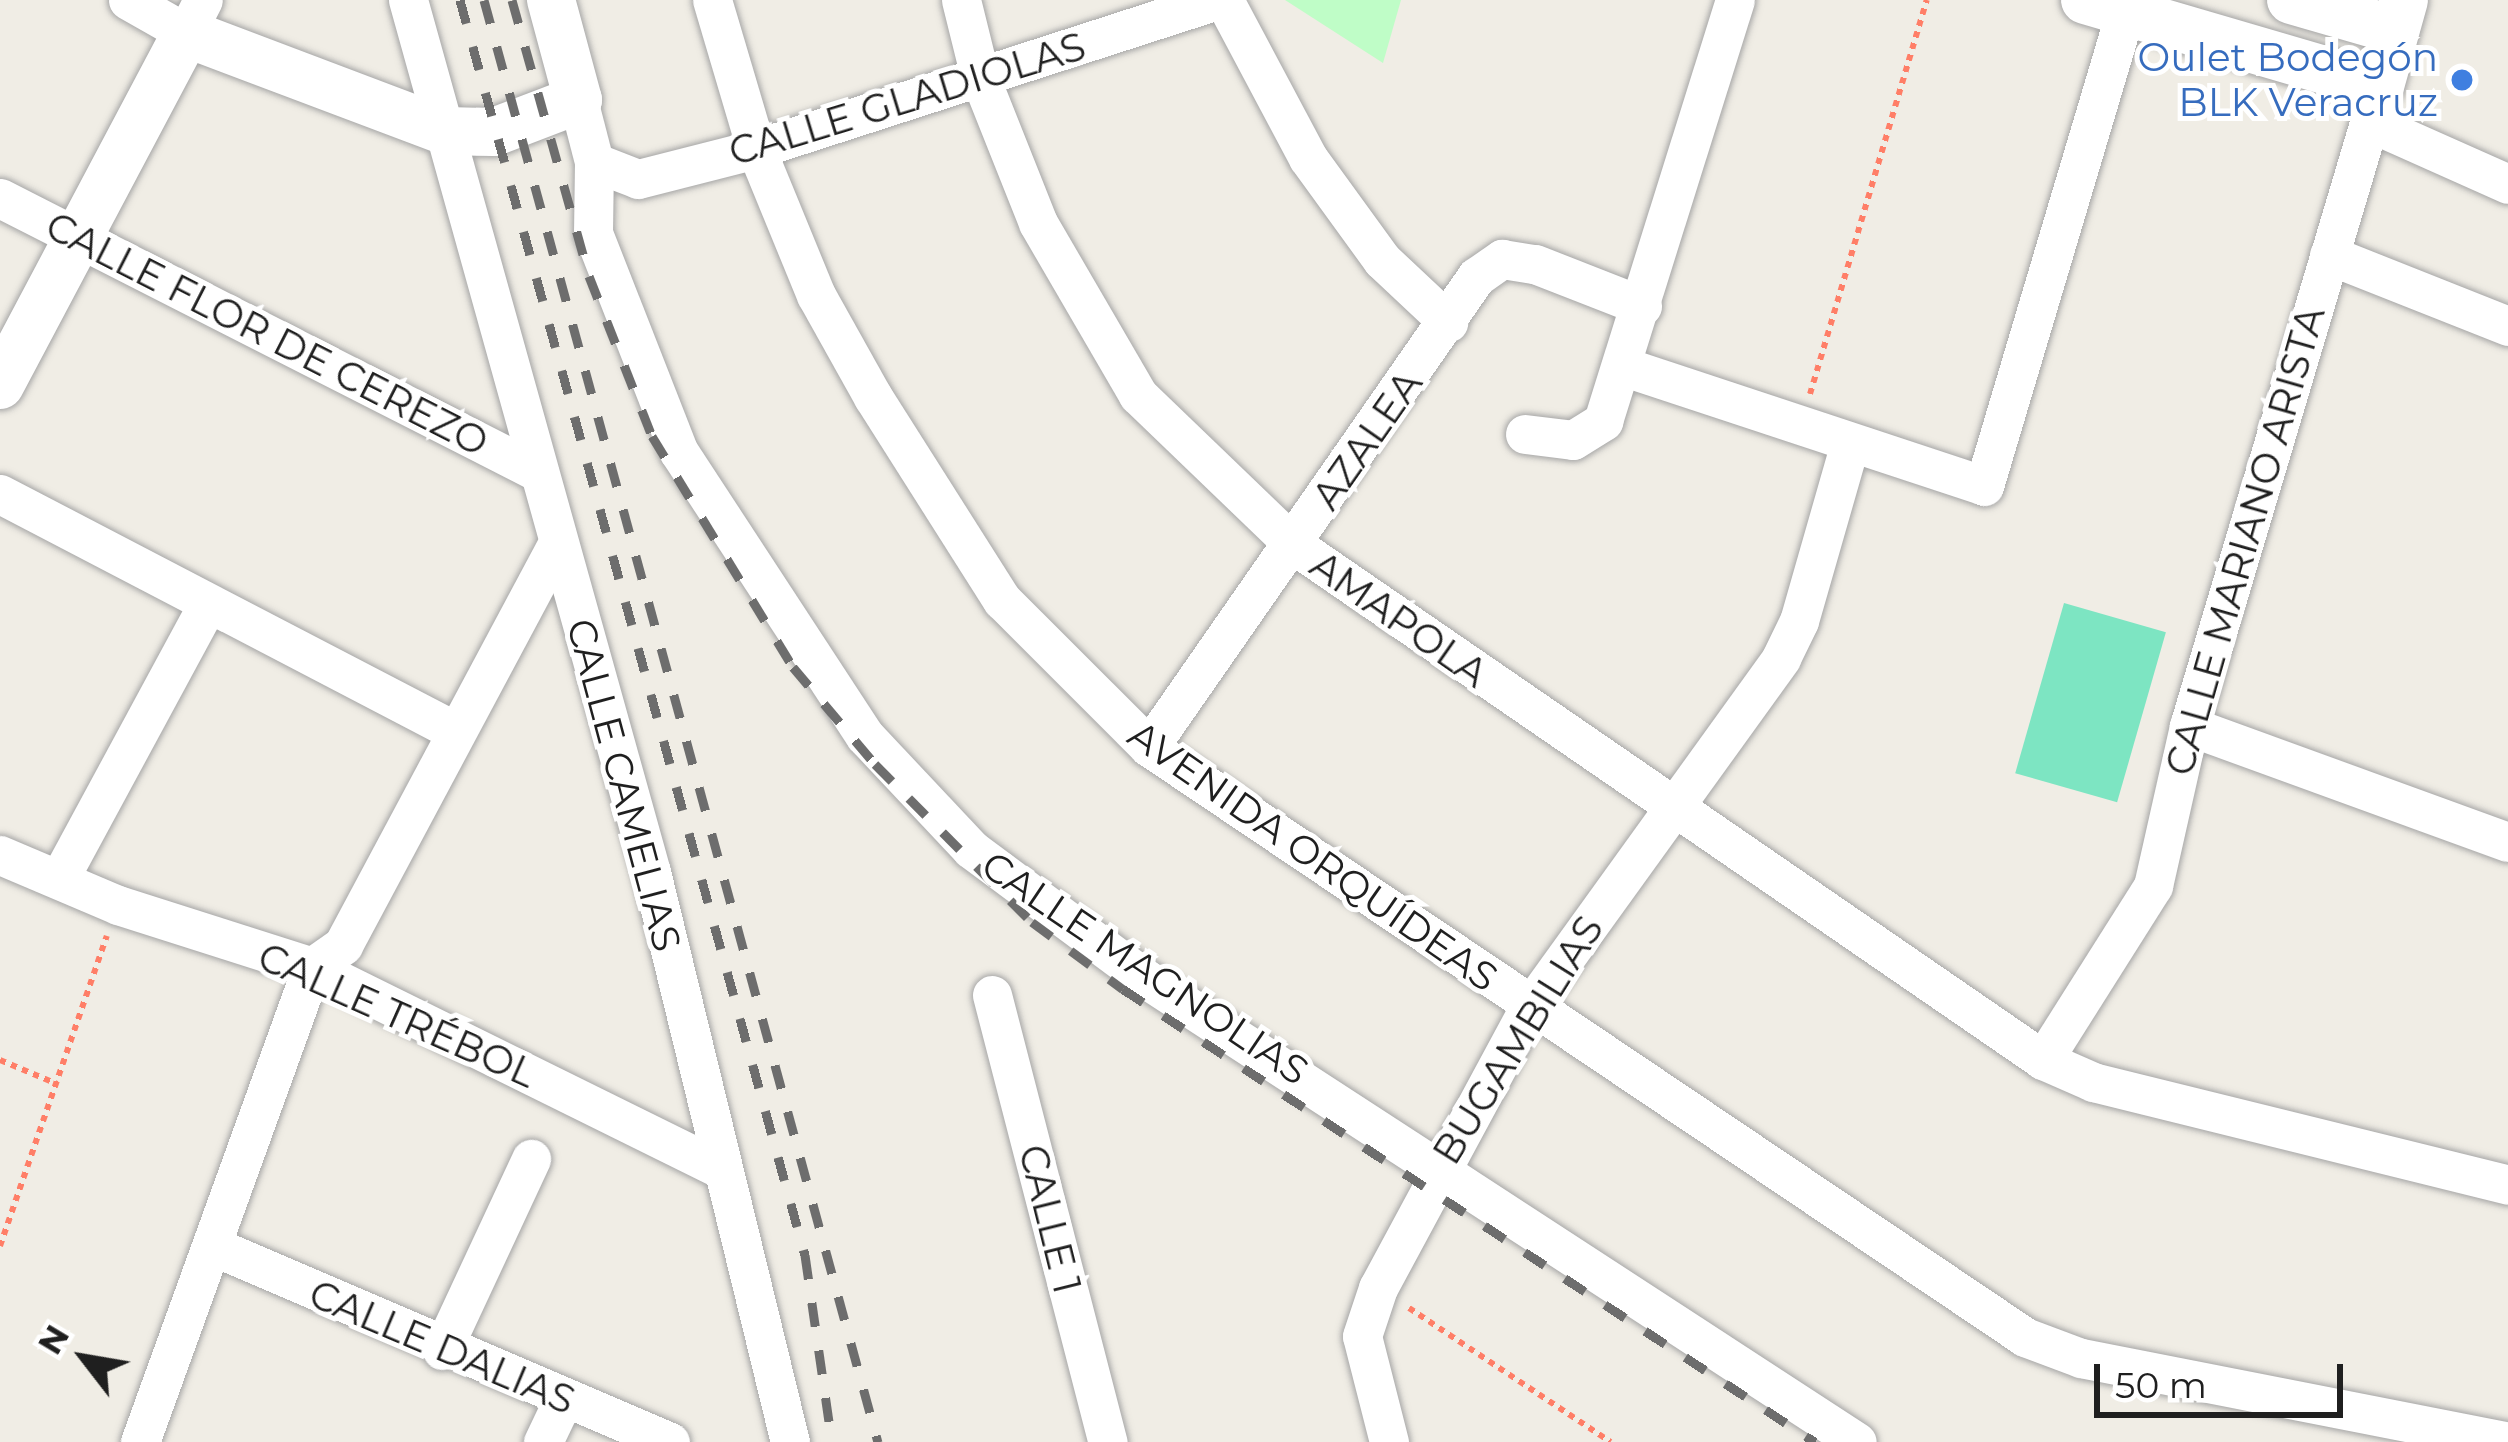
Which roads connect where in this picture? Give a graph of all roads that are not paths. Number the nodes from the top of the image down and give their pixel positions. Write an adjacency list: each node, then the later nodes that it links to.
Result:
1 (128, 0): 11 (street)
2 (408, 0): 15 (street, CALLE CAMELIAS)
3 (551, 0): 13 (street)
4 (712, 0): 16 (street, AVENIDA ORQUÍDEAS)
5 (961, 0): 12 (street, AMAPOLA)
6 (1221, 0): 12 (street, CALLE GLADIOLAS); 23 (street)
7 (1736, 0): 22 (street)
8 (2291, 0): 10 (street)
9 (2105, 6): 14 (street); 28 (street)
10 (2399, 15): 14 (street, CALLE MARIANO ARISTA)
11 (194, 16): 15 (street); 20 (street)
12 (980, 77): 16 (street, CALLE GLADIOLAS); 31 (street, AMAPOLA)
13 (578, 100): 15 (street); 17 (street, CALLE MAGNOLIAS)
14 (2374, 104): 18 (street); 21 (street, CALLE MARIANO ARISTA)
15 (445, 131): 29 (street, CALLE CAMELIAS)
16 (756, 149): 17 (street, CALLE GLADIOLAS); 36 (street, AVENIDA ORQUÍDEAS)
17 (595, 162): 47 (street, CALLE MAGNOLIAS)
18 (2508, 184)
19 (0, 198): 20 (street, CALLE FLOR DE CEREZO)
20 (79, 237): 26 (street); 29 (street, CALLE FLOR DE CEREZO)
21 (2329, 255): 24 (street); 34 (street, CALLE MARIANO ARISTA)
22 (1642, 306): 23 (street, AZALEA); 25 (street)
23 (1448, 322): 31 (street, AZALEA)
24 (2508, 326)
25 (1625, 367): 27 (street); 28 (street)
26 (0, 385)
27 (1525, 434)
28 (1850, 443): 37 (street, BUGAMBILIAS)
29 (534, 470): 32 (street, CALLE CAMELIAS)
30 (0, 494): 33 (street)
31 (1294, 545): 36 (street, AZALEA); 37 (street, AMAPOLA)
32 (556, 546): 35 (street); 46 (street, CALLE CAMELIAS)
33 (206, 605): 35 (street); 40 (street)
34 (2189, 725): 38 (street); 44 (street, CALLE MARIANO ARISTA)
35 (453, 730): 41 (street)
36 (1149, 747): 43 (street, AVENIDA ORQUÍDEAS)
37 (1674, 802): 43 (street, BUGAMBILIAS); 44 (street, AMAPOLA)
38 (2508, 842)
39 (0, 855): 40 (street, CALLE TRÉBOL)
40 (58, 879): 41 (street, CALLE TRÉBOL)
41 (312, 967): 46 (street, CALLE TRÉBOL); 49 (street)
42 (992, 995): 56 (street, CALLE 1)
43 (1529, 1009): 47 (street, BUGAMBILIAS); 59 (street, AVENIDA ORQUÍDEAS)
44 (2043, 1060): 48 (street, AMAPOLA)
45 (531, 1159): 50 (street)
46 (719, 1168): 55 (street, CALLE CAMELIAS)
47 (1437, 1170): 57 (street, BUGAMBILIAS); 58 (street, CALLE MAGNOLIAS)
48 (2508, 1185)
49 (214, 1247): 50 (street, CALLE DALIAS); 52 (street)
50 (442, 1350): 51 (street, CALLE DALIAS)
51 (563, 1400): 53 (street); 54 (street, CALLE DALIAS)
52 (140, 1442)
53 (543, 1442)
54 (670, 1442)
55 (790, 1442)
56 (1108, 1442)
57 (1389, 1442)
58 (1857, 1442)
59 (2508, 1442)

